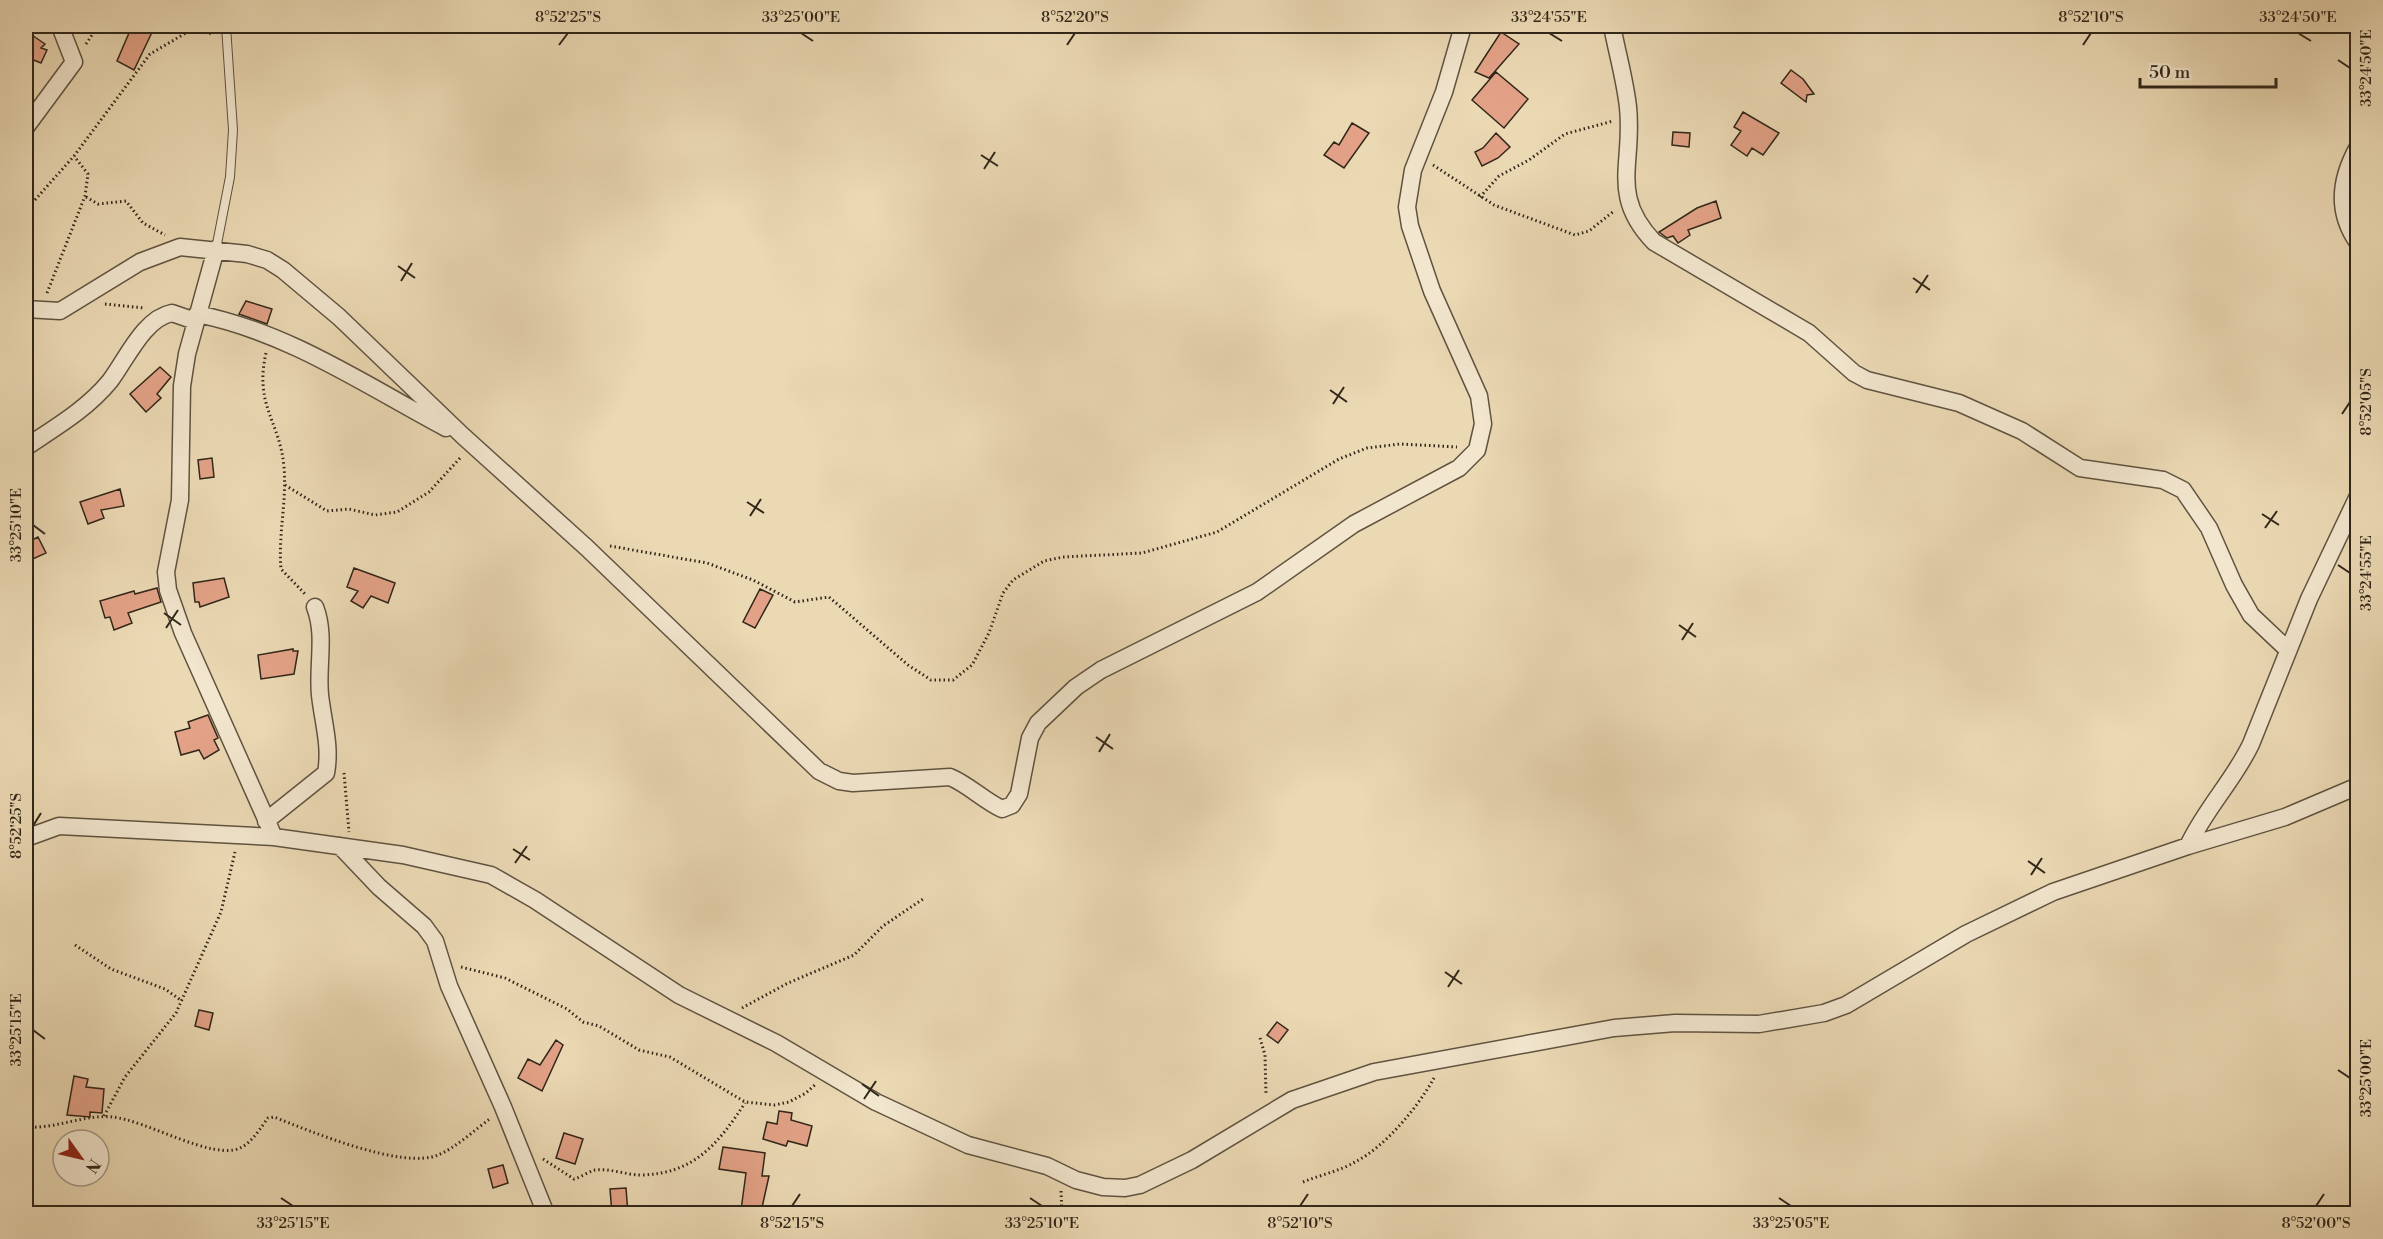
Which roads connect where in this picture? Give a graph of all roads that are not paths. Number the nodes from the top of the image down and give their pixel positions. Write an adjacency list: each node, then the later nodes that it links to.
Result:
1 (60, 26): 5 (street)
2 (226, 26): 10 (lane)
3 (1463, 26): 13 (street)
4 (1611, 26): 17 (street)
5 (26, 127)
6 (2358, 147): 8 (street)
7 (2358, 182): 8 (street)
8 (2343, 207): 9 (street)
9 (2358, 243)
10 (216, 249): 11 (street); 12 (street); 13 (street)
11 (33, 310)
12 (196, 318): 13 (street); 14 (street); 19 (street)
13 (467, 440)
14 (26, 447)
15 (2358, 496): 17 (street)
16 (315, 607): 19 (street)
17 (2288, 650): 22 (street)
18 (2358, 786): 22 (street)
19 (266, 821): 20 (street)
20 (274, 837): 21 (street); 23 (street)
21 (26, 838)
22 (2188, 846): 23 (street)
23 (346, 847): 24 (street)
24 (546, 1214)

